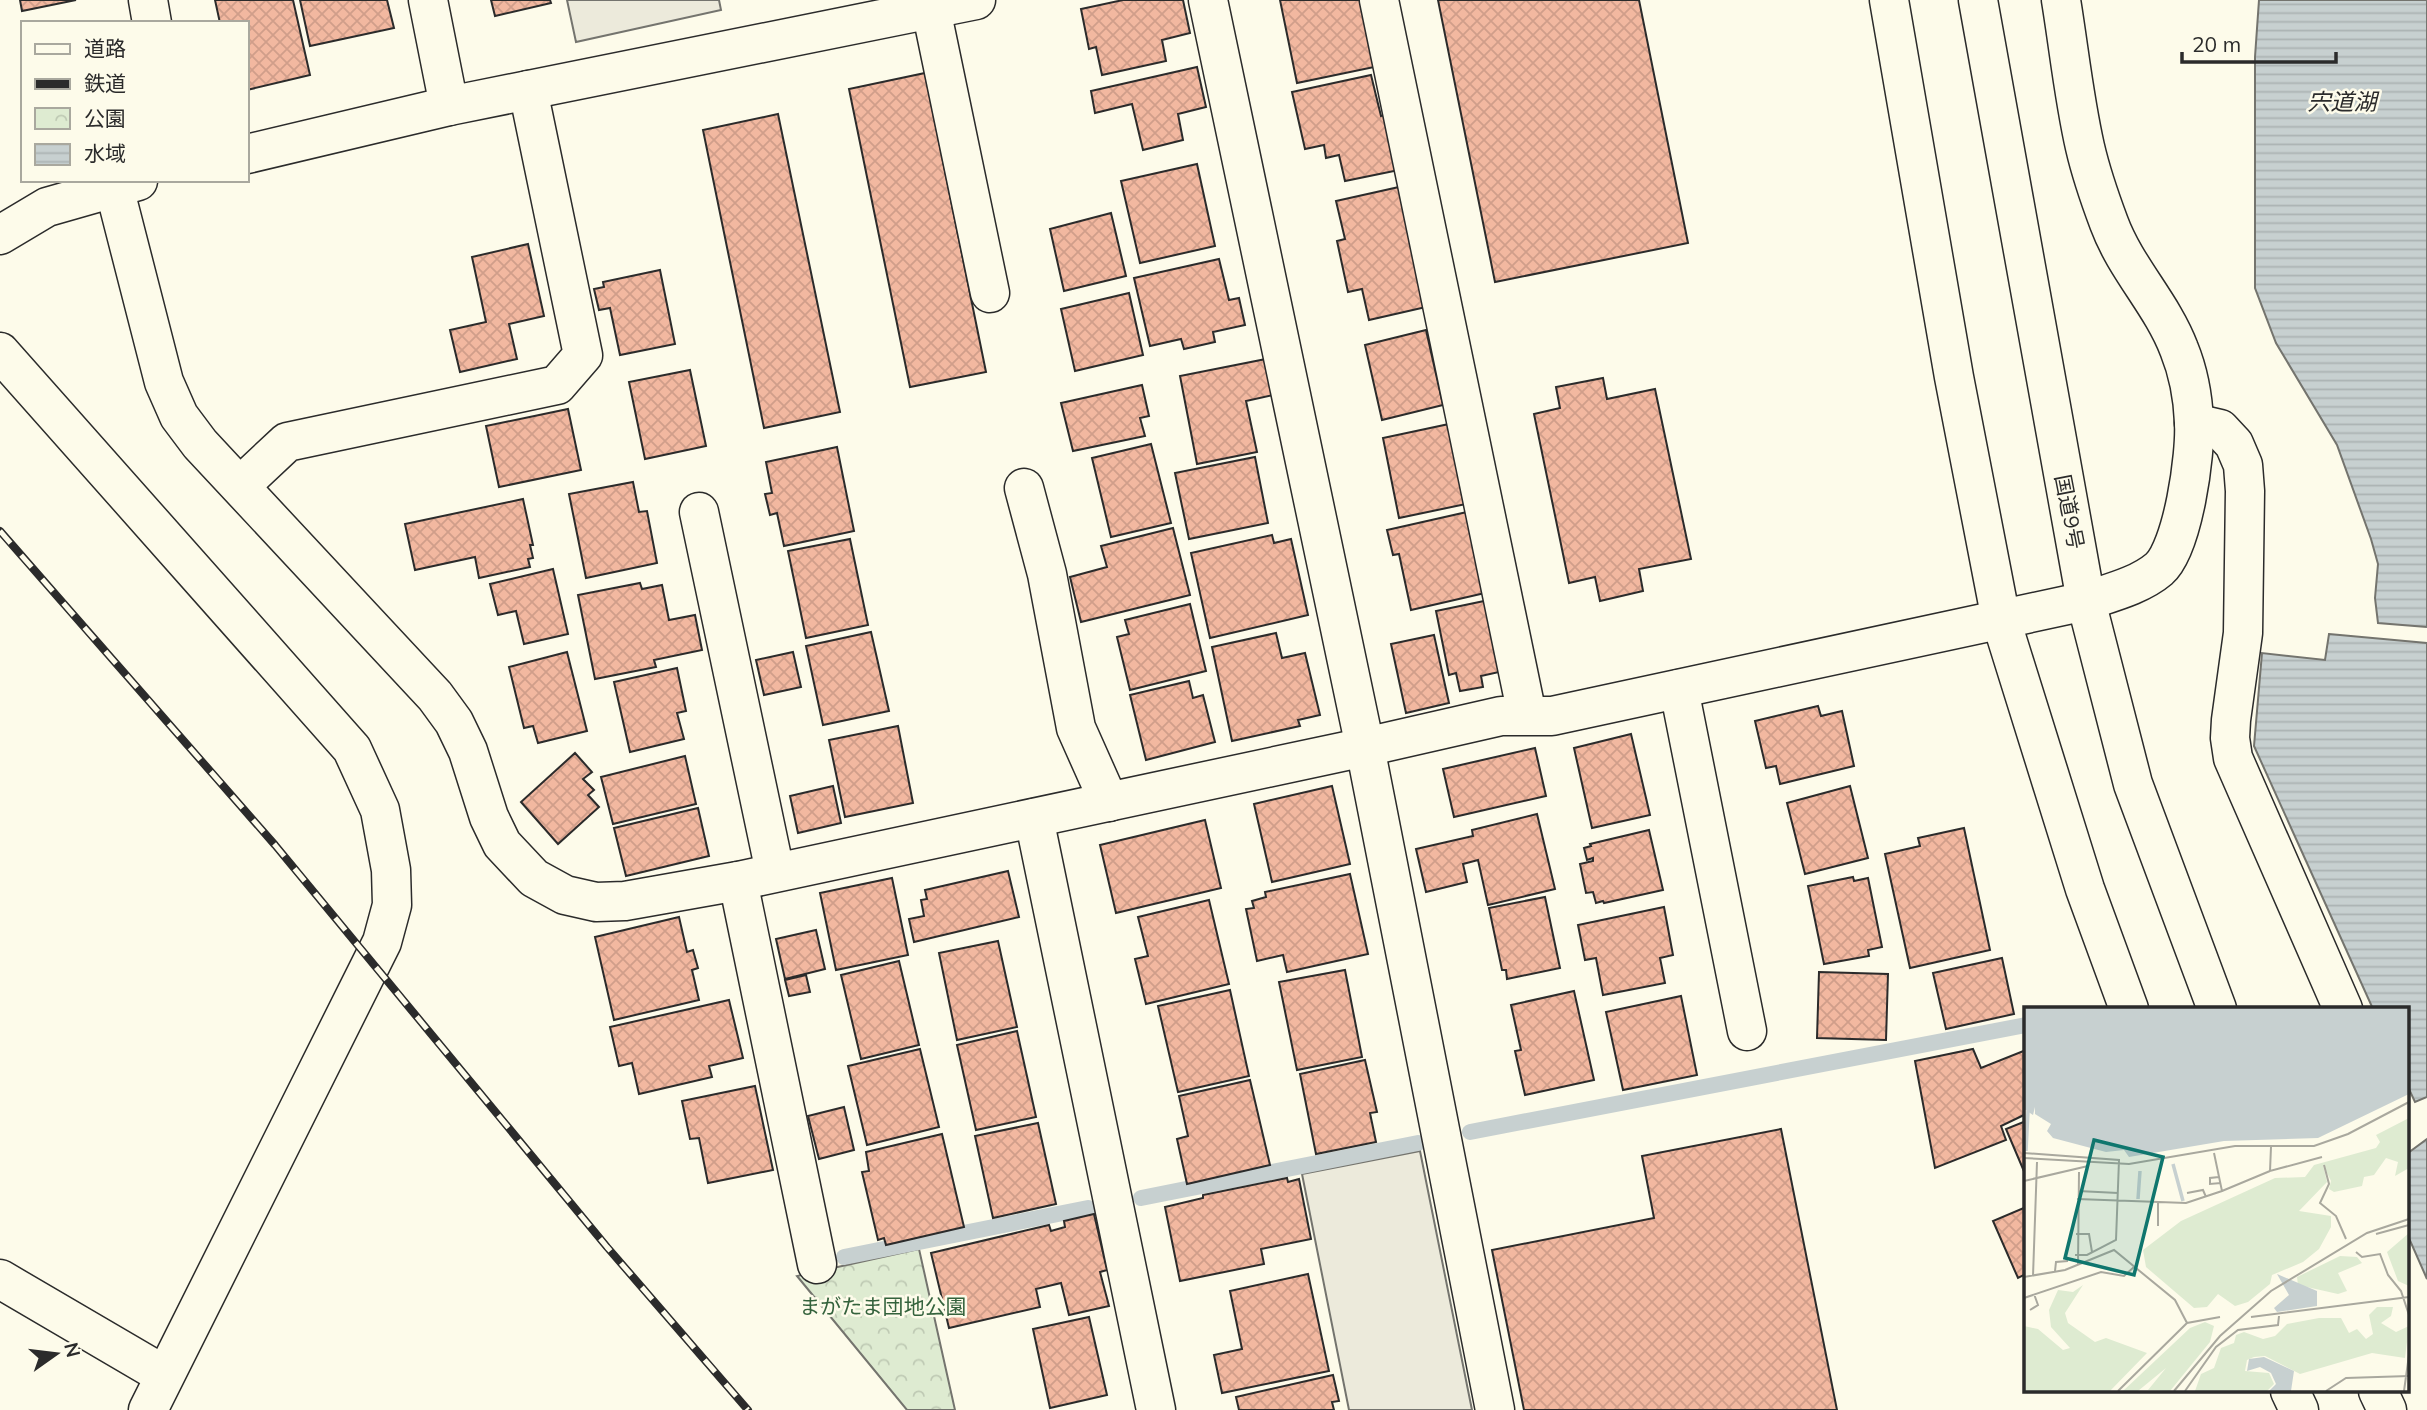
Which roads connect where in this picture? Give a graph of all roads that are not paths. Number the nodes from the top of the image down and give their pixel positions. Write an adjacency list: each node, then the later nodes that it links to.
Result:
1 (148, 0): 10 (main road)
2 (428, 0): 12 (main road)
3 (976, 0): 9 (main road)
4 (1208, 0): 26 (main road)
5 (1379, 0): 25 (main road)
6 (1888, 0): 23 (main road)
7 (1978, 0): 22 (main road, 国道9号)
8 (2061, 0): 18 (main road)
9 (931, 9): 11 (main road); 16 (main road)
10 (152, 21)
11 (528, 90): 12 (main road); 19 (main road)
12 (449, 106): 13 (main road)
13 (248, 154)
14 (127, 184): 15 (main road); 19 (main road)
15 (0, 235)
16 (990, 293)
17 (0, 352): 37 (main road)
18 (2194, 423): 22 (main road); 33 (main road)
19 (240, 486): 30 (main road)
20 (1024, 488): 27 (main road)
21 (699, 512): 29 (main road)
22 (2086, 601): 23 (main road); 32 (main road, 国道9号)
23 (2001, 620): 24 (main road); 31 (main road)
24 (1679, 689): 25 (main road); 34 (main road)
25 (1527, 715): 26 (main road)
26 (1365, 747): 27 (main road); 42 (main road)
27 (1109, 802): 28 (main road)
28 (1034, 818): 29 (main road); 41 (main road)
29 (775, 872): 30 (main road)
30 (738, 881): 35 (main road)
31 (2128, 1007)
32 (2216, 1007)
33 (2342, 1007)
34 (1747, 1031)
35 (817, 1265)
36 (0, 1279): 37 (main road)
37 (164, 1375): 40 (main road)
38 (2290, 1392): 43 (main road)
39 (2378, 1392): 44 (main road)
40 (148, 1410)
41 (1156, 1410)
42 (1495, 1410)
43 (2299, 1410)
44 (2387, 1410)

